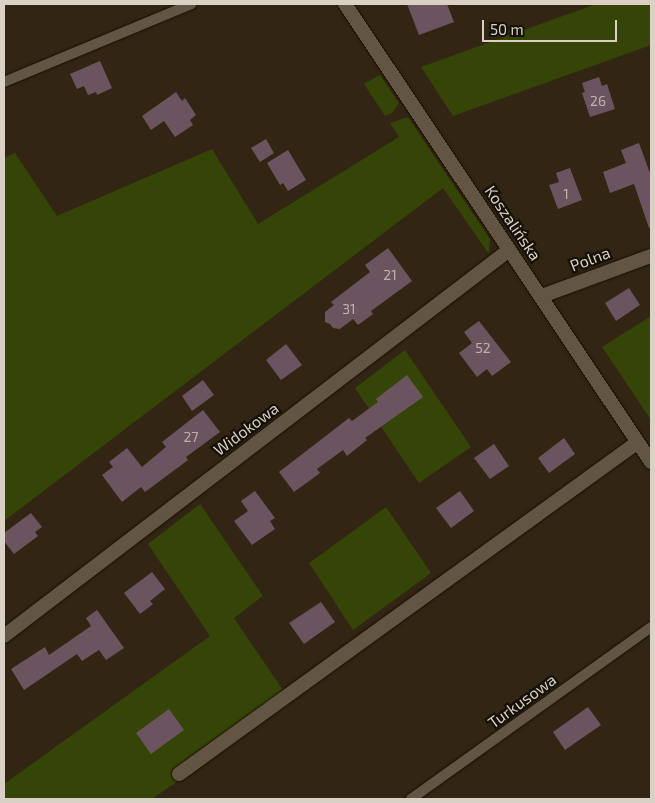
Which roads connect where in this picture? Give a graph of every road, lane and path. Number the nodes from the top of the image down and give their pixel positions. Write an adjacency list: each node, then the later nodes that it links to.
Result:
1 (191, 4): 3 (lane)
2 (345, 4): 4 (street, Koszalińska)
3 (4, 82)
4 (509, 250): 6 (street, Koszalińska); 10 (street, Widokowa)
5 (651, 256): 6 (street, Polna)
6 (542, 296): 7 (street, Koszalińska)
7 (638, 442): 8 (street, Koszalińska); 11 (street)
8 (651, 462)
9 (651, 627): 12 (lane, Turkusowa)
10 (4, 636)
11 (179, 774)
12 (411, 799)

